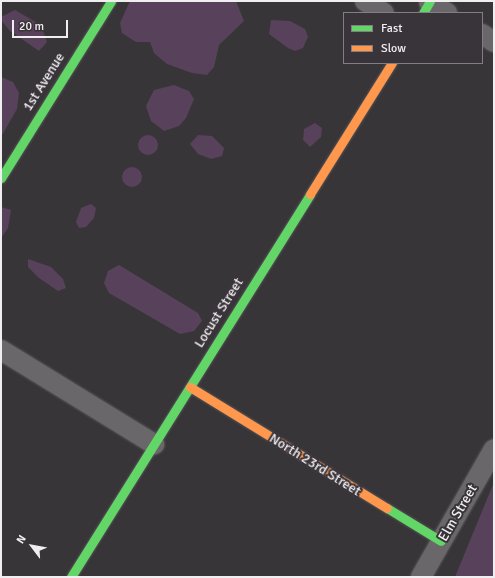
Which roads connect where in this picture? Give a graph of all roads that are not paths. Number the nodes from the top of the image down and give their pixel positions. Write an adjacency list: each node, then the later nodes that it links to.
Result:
1 (111, 1): 9 (street, 1st Avenue)
2 (365, 1): 4 (street)
3 (427, 5): 5 (street)
4 (382, 12)
5 (444, 12)
6 (483, 35): 7 (street)
7 (494, 42)
8 (391, 64): 11 (street, Locust Street)
9 (1, 178)
10 (1, 350): 12 (street)
11 (190, 387): 12 (street, Locust Street); 14 (street, North 23rd Street)
12 (154, 444): 15 (street, Locust Street)
13 (494, 449): 14 (street, Elm Street)
14 (442, 541): 16 (street, Elm Street)
15 (71, 577)
16 (421, 577)

